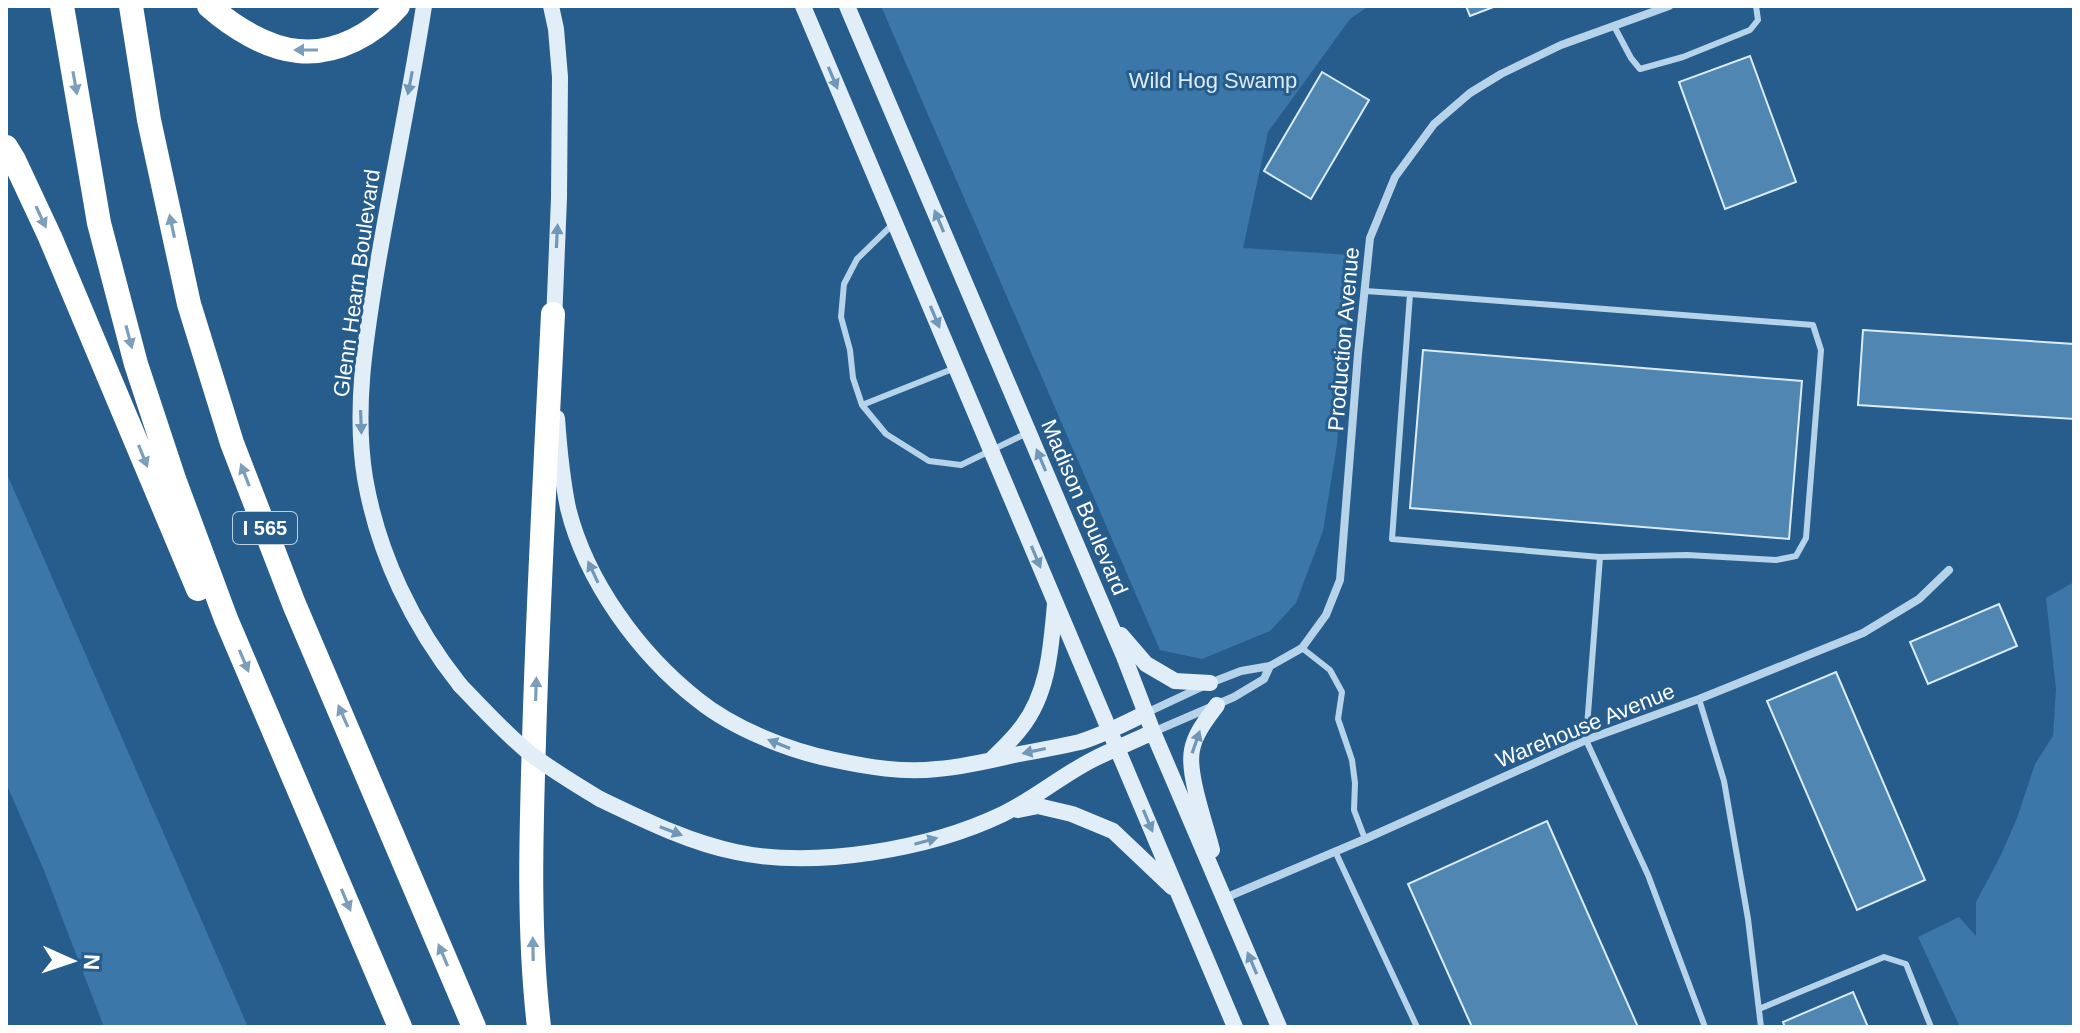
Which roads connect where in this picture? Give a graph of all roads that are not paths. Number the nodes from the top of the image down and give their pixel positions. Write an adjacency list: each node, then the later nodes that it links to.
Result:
1 (62, 6): 24 (highway, I 565, one-way to 24)
2 (131, 6): 44 (highway, I 565, one-way to 2)
3 (209, 6): 4 (highway, one-way to 3)
4 (398, 6)
5 (424, 6): 37 (main road, Glenn Hearn Boulevard, one-way to 37, bridge)
6 (551, 6): 16 (main road, one-way to 6)
7 (803, 6): 13 (main road, one-way to 13)
8 (847, 6): 19 (main road, Madison Boulevard, one-way to 8)
9 (1669, 6): 11 (street, Production Avenue)
10 (1756, 6): 11 (lane)
11 (1614, 26): 14 (street, Production Avenue)
12 (6, 147): 24 (highway, one-way to 24)
13 (894, 223): 17 (main road, one-way to 17); 18 (lane)
14 (1365, 291): 15 (lane); 26 (street, Production Avenue)
15 (1410, 294): 21 (lane); 21 (lane)
16 (553, 314): 36 (main road, one-way to 16); 45 (highway, one-way to 16)
17 (956, 368): 18 (lane); 20 (main road)
18 (862, 405): 20 (lane)
19 (1029, 432): 20 (lane); 25 (main road, Madison Boulevard, one-way to 19)
20 (991, 452): 23 (main road, one-way to 23)
21 (1600, 557): 34 (lane)
22 (1949, 570): 29 (street, Warehouse Avenue)
23 (1055, 602): 32 (main road); 36 (main road)
24 (226, 619): 43 (highway, I 565, one-way to 43)
25 (1110, 623): 28 (main road); 31 (main road, Madison Boulevard)
26 (1302, 648): 27 (street, Production Avenue); 38 (lane)
27 (1270, 666): 28 (street, Production Avenue); 30 (street, Production Avenue)
28 (1210, 683): 31 (street, Production Avenue)
29 (1699, 699): 34 (street, Warehouse Avenue); 42 (lane)
30 (1217, 705): 33 (street, Production Avenue); 41 (main road, one-way to 30)
31 (1146, 713): 32 (main road); 33 (main road, Madison Boulevard)
32 (1110, 731): 35 (main road); 36 (main road, one-way to 36)
33 (1153, 732): 35 (main road, Glenn Hearn Boulevard); 41 (main road, Madison Boulevard)
34 (1586, 740): 38 (street, Warehouse Avenue); 49 (lane)
35 (1117, 749): 37 (main road, Glenn Hearn Boulevard); 40 (main road, one-way to 40)
36 (991, 760)
37 (1005, 813): 40 (main road)
38 (1365, 839): 39 (street, Warehouse Avenue)
39 (1335, 851): 41 (street, Warehouse Avenue); 48 (lane)
40 (1178, 893): 46 (main road)
41 (1225, 898): 47 (main road, Madison Boulevard, one-way to 41)
42 (1759, 1009): 50 (lane); 51 (lane)
43 (400, 1027)
44 (474, 1027)
45 (539, 1027)
46 (1235, 1027)
47 (1279, 1027)
48 (1417, 1027)
49 (1705, 1027)
50 (1761, 1027)
51 (1931, 1027)

